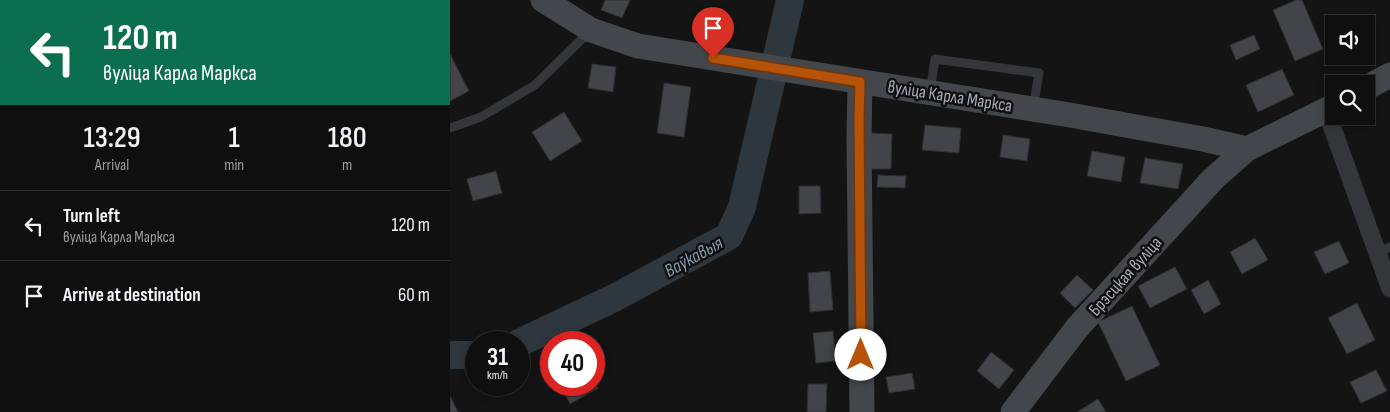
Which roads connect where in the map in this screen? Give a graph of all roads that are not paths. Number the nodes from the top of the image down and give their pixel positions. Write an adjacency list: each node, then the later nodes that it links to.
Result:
1 (543, 0): 2 (street, вуліца Карла Маркса)
2 (591, 30): 4 (street, вуліца Карла Маркса); 10 (lane)
3 (1390, 75): 5 (street)
4 (860, 82): 6 (street, вуліца Карла Маркса); 14 (street)
5 (1375, 83)
6 (930, 93): 7 (street, вуліца Карла Маркса); 7 (lane)
7 (1033, 109): 11 (street, вуліца Карла Маркса)
8 (1325, 110): 11 (street, Брэсцкая вуліца)
9 (1336, 125): 12 (street)
10 (450, 128)
11 (1247, 149): 15 (street, Брэсцкая вуліца)
12 (1384, 250): 13 (street)
13 (1390, 288)
14 (862, 412)
15 (1013, 412)

